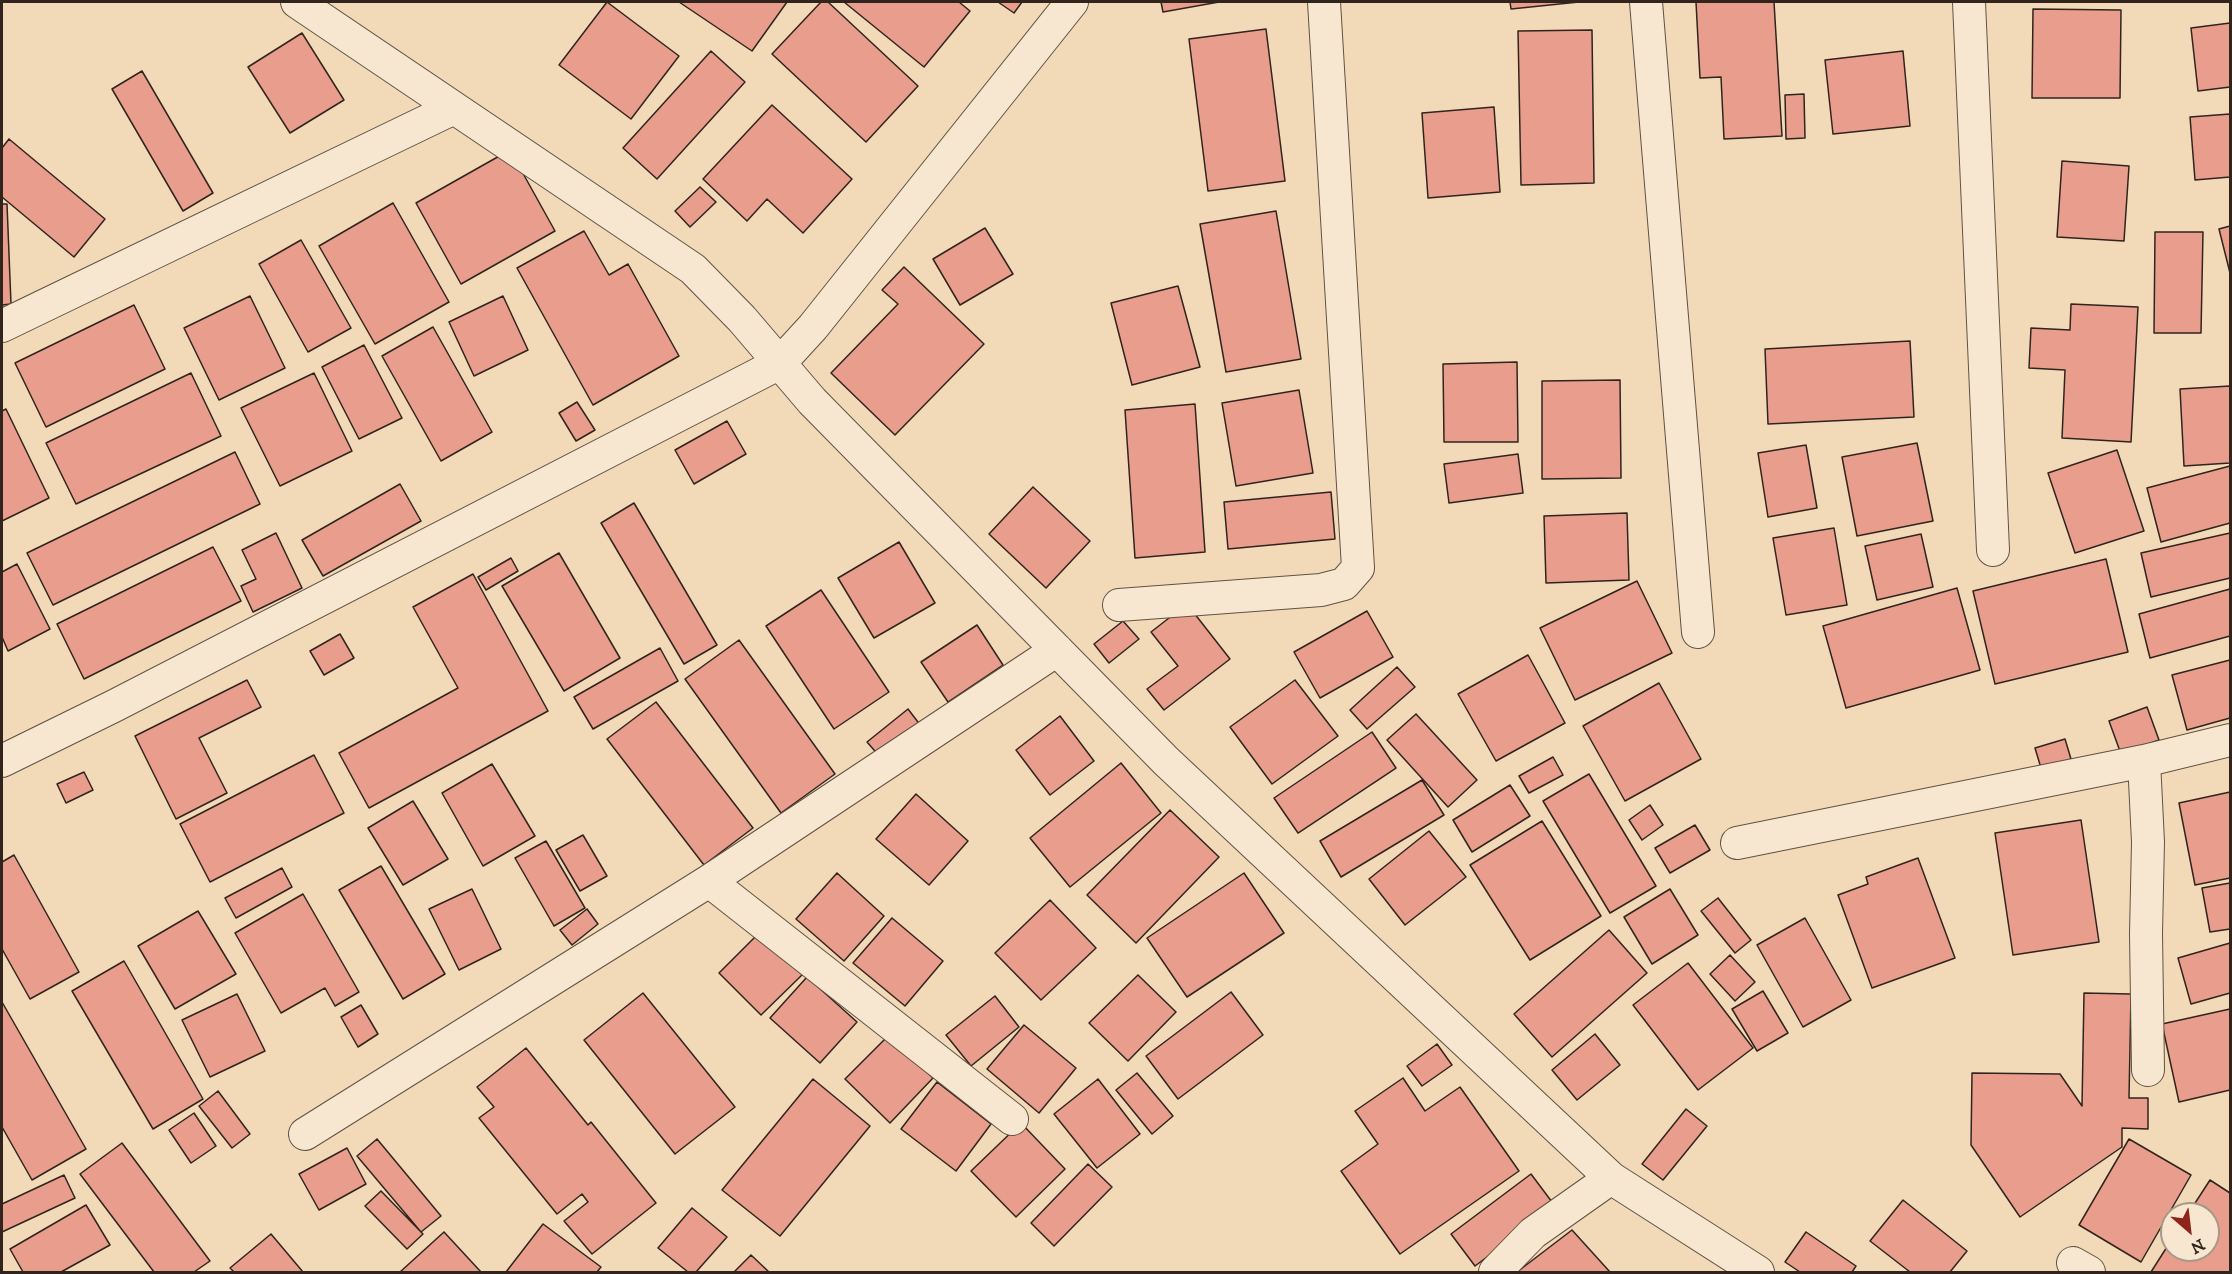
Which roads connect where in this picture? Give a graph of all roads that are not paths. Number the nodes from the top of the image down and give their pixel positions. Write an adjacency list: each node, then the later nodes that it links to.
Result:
1 (297, 2): 6 (street)
2 (1072, 2): 8 (street)
3 (1324, 2): 10 (street)
4 (1646, 2): 11 (street)
5 (1969, 2): 9 (street)
6 (454, 108): 7 (street); 8 (street)
7 (2, 326)
8 (780, 363): 12 (street); 14 (street)
9 (1994, 550)
10 (1119, 605)
11 (1698, 632)
12 (1057, 650): 17 (street); 21 (street)
13 (2230, 740): 15 (street)
14 (2, 761)
15 (2144, 761): 16 (street); 18 (street)
16 (1737, 843)
17 (709, 881): 19 (street); 20 (street)
18 (2148, 1070)
19 (1012, 1119)
20 (305, 1134)
21 (1611, 1178): 22 (street); 23 (street)
22 (1495, 1272)
23 (1758, 1272)

